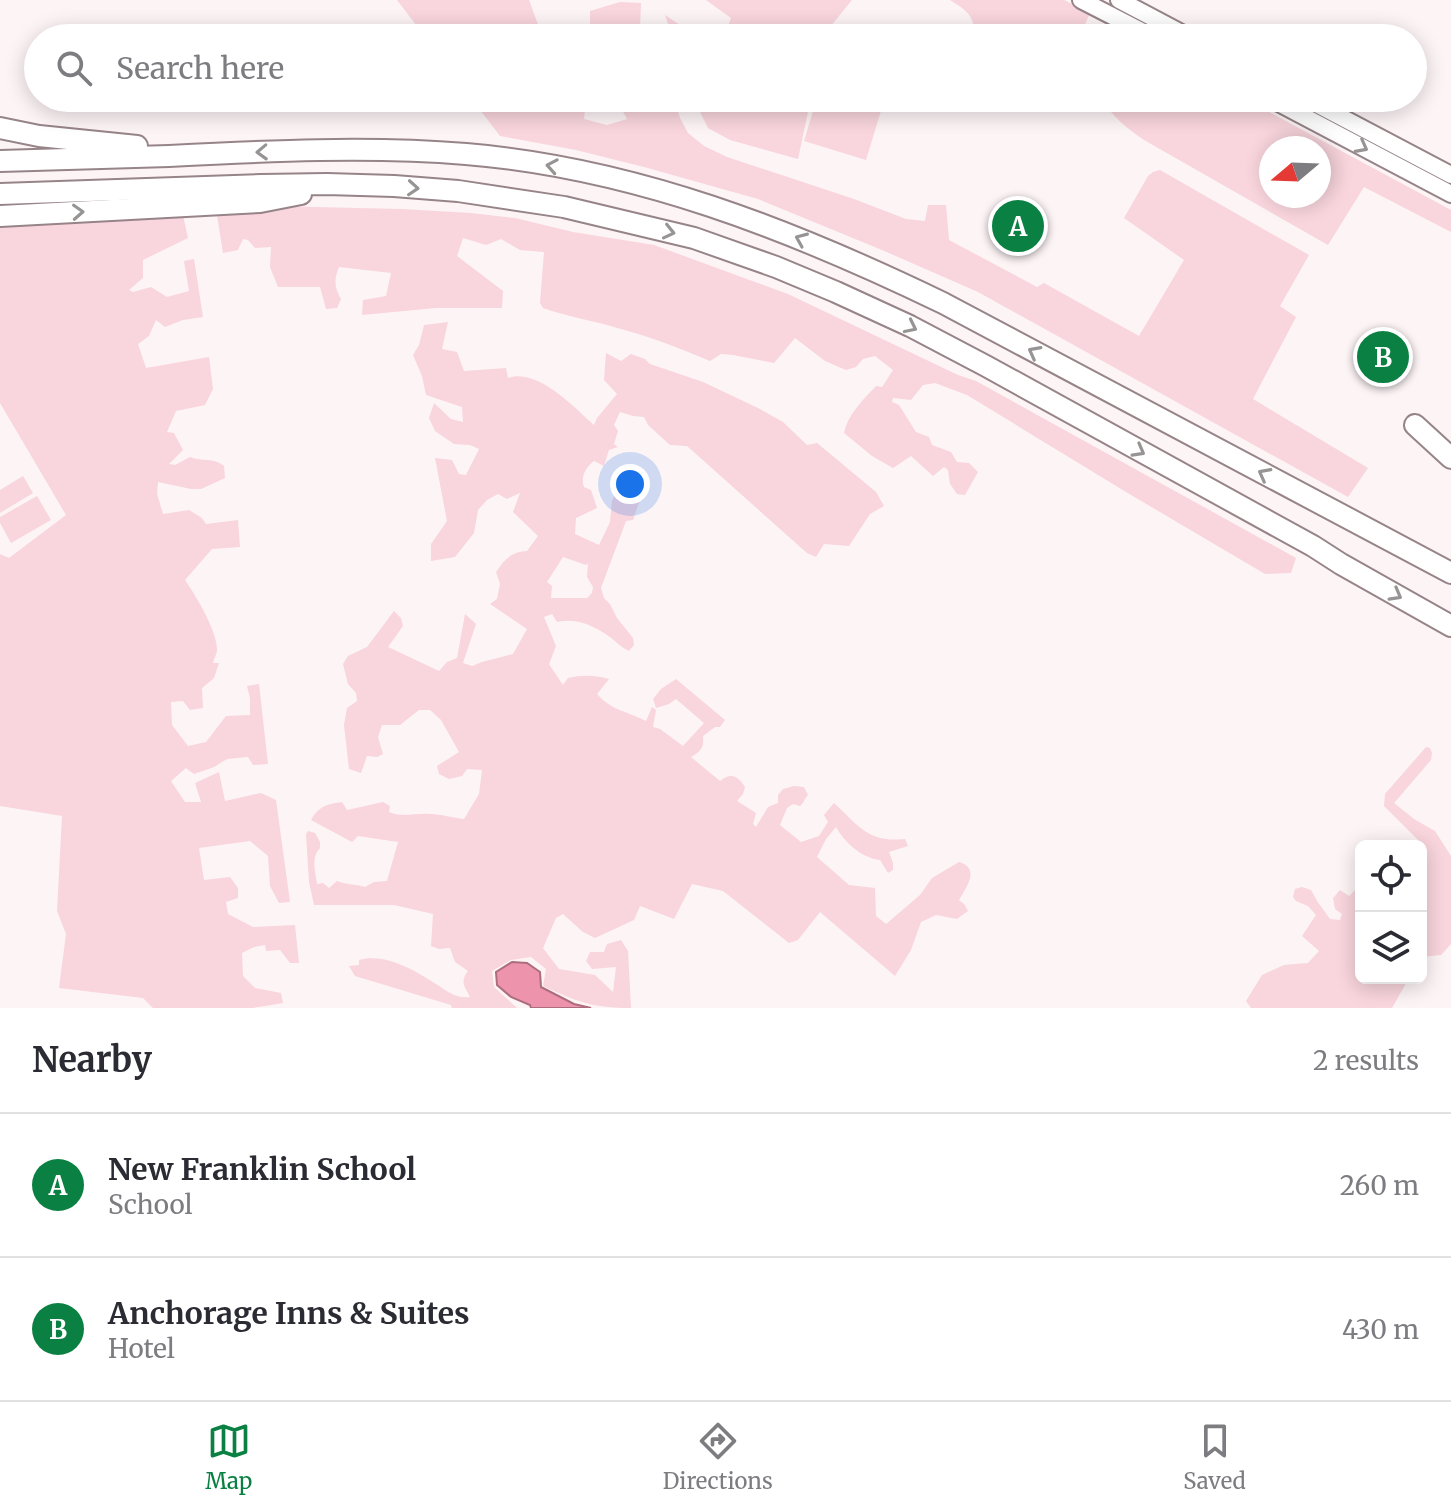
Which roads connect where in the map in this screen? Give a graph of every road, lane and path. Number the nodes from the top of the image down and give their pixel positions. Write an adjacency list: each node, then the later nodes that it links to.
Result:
1 (1081, 0): 3 (main road)
2 (1119, 0): 4 (main road)
3 (1128, 24)
4 (1164, 24)
5 (1296, 112): 12 (main road, one-way to 12)
6 (1332, 112): 10 (main road)
7 (0, 128): 8 (highway)
8 (166, 153): 9 (highway); 17 (highway, one-way to 8)
9 (0, 161)
10 (1451, 175)
11 (0, 194): 13 (highway)
12 (1451, 194)
13 (175, 197): 14 (highway, one-way to 13); 18 (highway, one-way to 18)
14 (0, 216)
15 (1415, 425): 16 (highway)
16 (1451, 458)
17 (1451, 573)
18 (1451, 626)

